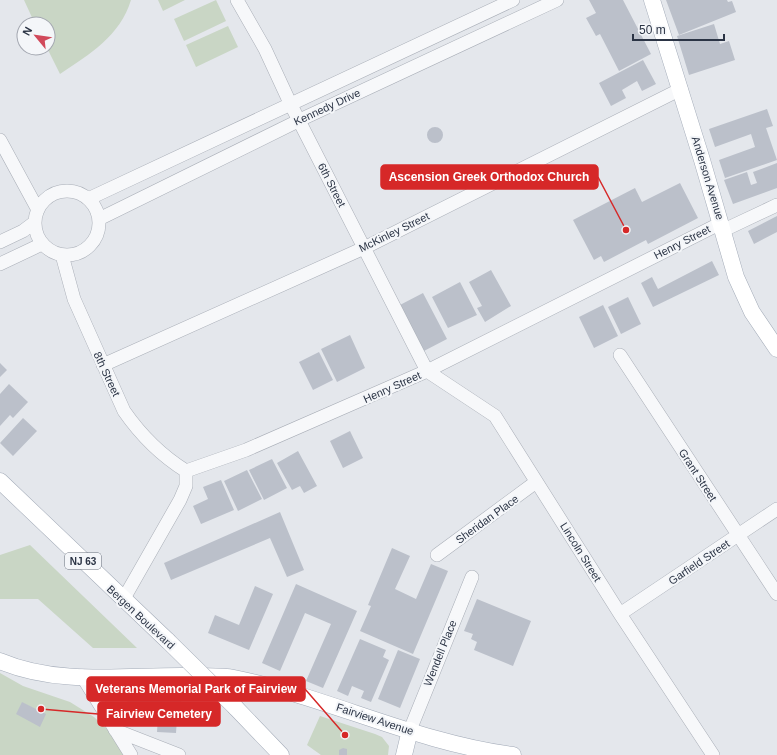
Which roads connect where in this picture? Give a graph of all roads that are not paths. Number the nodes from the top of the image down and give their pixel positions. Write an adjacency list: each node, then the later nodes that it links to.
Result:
1 (237, 0): 10 (street, 6th Street)
2 (513, 0): 5 (street, Kennedy Drive)
3 (652, 0): 9 (main road, Anderson Avenue)
4 (553, 1): 6 (street, Kennedy Drive)
5 (462, 23): 6 (street); 7 (street, Kennedy Drive)
6 (472, 40): 8 (street, Kennedy Drive)
7 (389, 58): 8 (street); 10 (street, Kennedy Drive)
8 (397, 75): 11 (street, Kennedy Drive)
9 (681, 89): 17 (main road, Anderson Avenue); 20 (street, McKinley Street)
10 (290, 103): 11 (street, 6th Street); 13 (street, Kennedy Drive)
11 (299, 120): 16 (street, Kennedy Drive); 20 (street, 6th Street)
12 (0, 140): 15 (street)
13 (88, 199): 15 (street); 16 (street)
14 (777, 205): 17 (street, Henry Street)
15 (37, 216): 18 (street); 19 (street)
16 (99, 219): 21 (street)
17 (722, 226): 23 (main road, Anderson Avenue); 26 (street, Henry Street)
18 (0, 242)
19 (42, 244): 21 (street); 22 (street)
20 (364, 248): 25 (street, McKinley Street); 26 (street, 6th Street)
21 (62, 255): 25 (street, 8th Street)
22 (0, 264)
23 (777, 349)
24 (620, 355): 31 (street, Grant Street)
25 (103, 365): 27 (street, 8th Street)
26 (426, 371): 27 (street, Henry Street); 29 (street, Lincoln Street)
27 (186, 471): 35 (street)
28 (0, 481): 35 (main road, Bergen Boulevard / NJ 63)
29 (536, 482): 32 (street, Sheridan Place); 36 (street, Lincoln Street)
30 (777, 509): 31 (street, Garfield Street)
31 (738, 535): 34 (street, Grant Street); 36 (street, Garfield Street)
32 (437, 555)
33 (472, 577): 40 (street, Wendell Place)
34 (777, 594)
35 (123, 600): 43 (main road, Bergen Boulevard / NJ 63, bridge)
36 (620, 614): 46 (street, Lincoln Street)
37 (0, 661): 38 (main road, Fairview Avenue)
38 (82, 676): 39 (street); 40 (main road, Fairview Avenue)
39 (115, 730): 41 (street); 42 (street)
40 (410, 730): 44 (main road); 45 (main road, Fairview Avenue)
41 (131, 755)
42 (179, 755)
43 (281, 755)
44 (404, 755)
45 (513, 755)
46 (713, 755)

